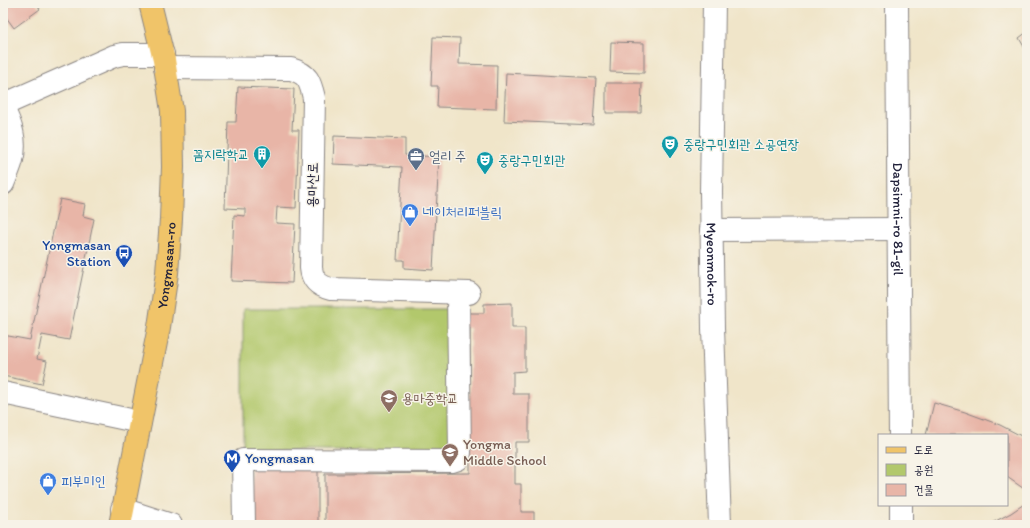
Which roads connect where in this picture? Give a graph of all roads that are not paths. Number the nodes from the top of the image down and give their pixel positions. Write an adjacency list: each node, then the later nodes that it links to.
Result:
1 (150, 3): 4 (main road, Yongmasan-ro)
2 (714, 3): 8 (street, Myeonmok-ro)
3 (897, 3): 7 (street, Dapsimni-ro 81-gil)
4 (164, 61): 5 (street); 10 (main road, Yongmasan-ro); 15 (street, 용마산로)
5 (3, 107): 6 (street)
6 (3, 184)
7 (899, 229): 8 (street); 11 (street, Dapsimni-ro 81-gil)
8 (711, 230): 16 (street, Myeonmok-ro)
9 (3, 393): 10 (street)
10 (140, 422): 13 (main road, Yongmasan-ro)
11 (900, 434)
12 (901, 506): 17 (street)
13 (121, 517): 14 (street)
14 (171, 525)
15 (244, 525)
16 (720, 525)
17 (901, 525)

